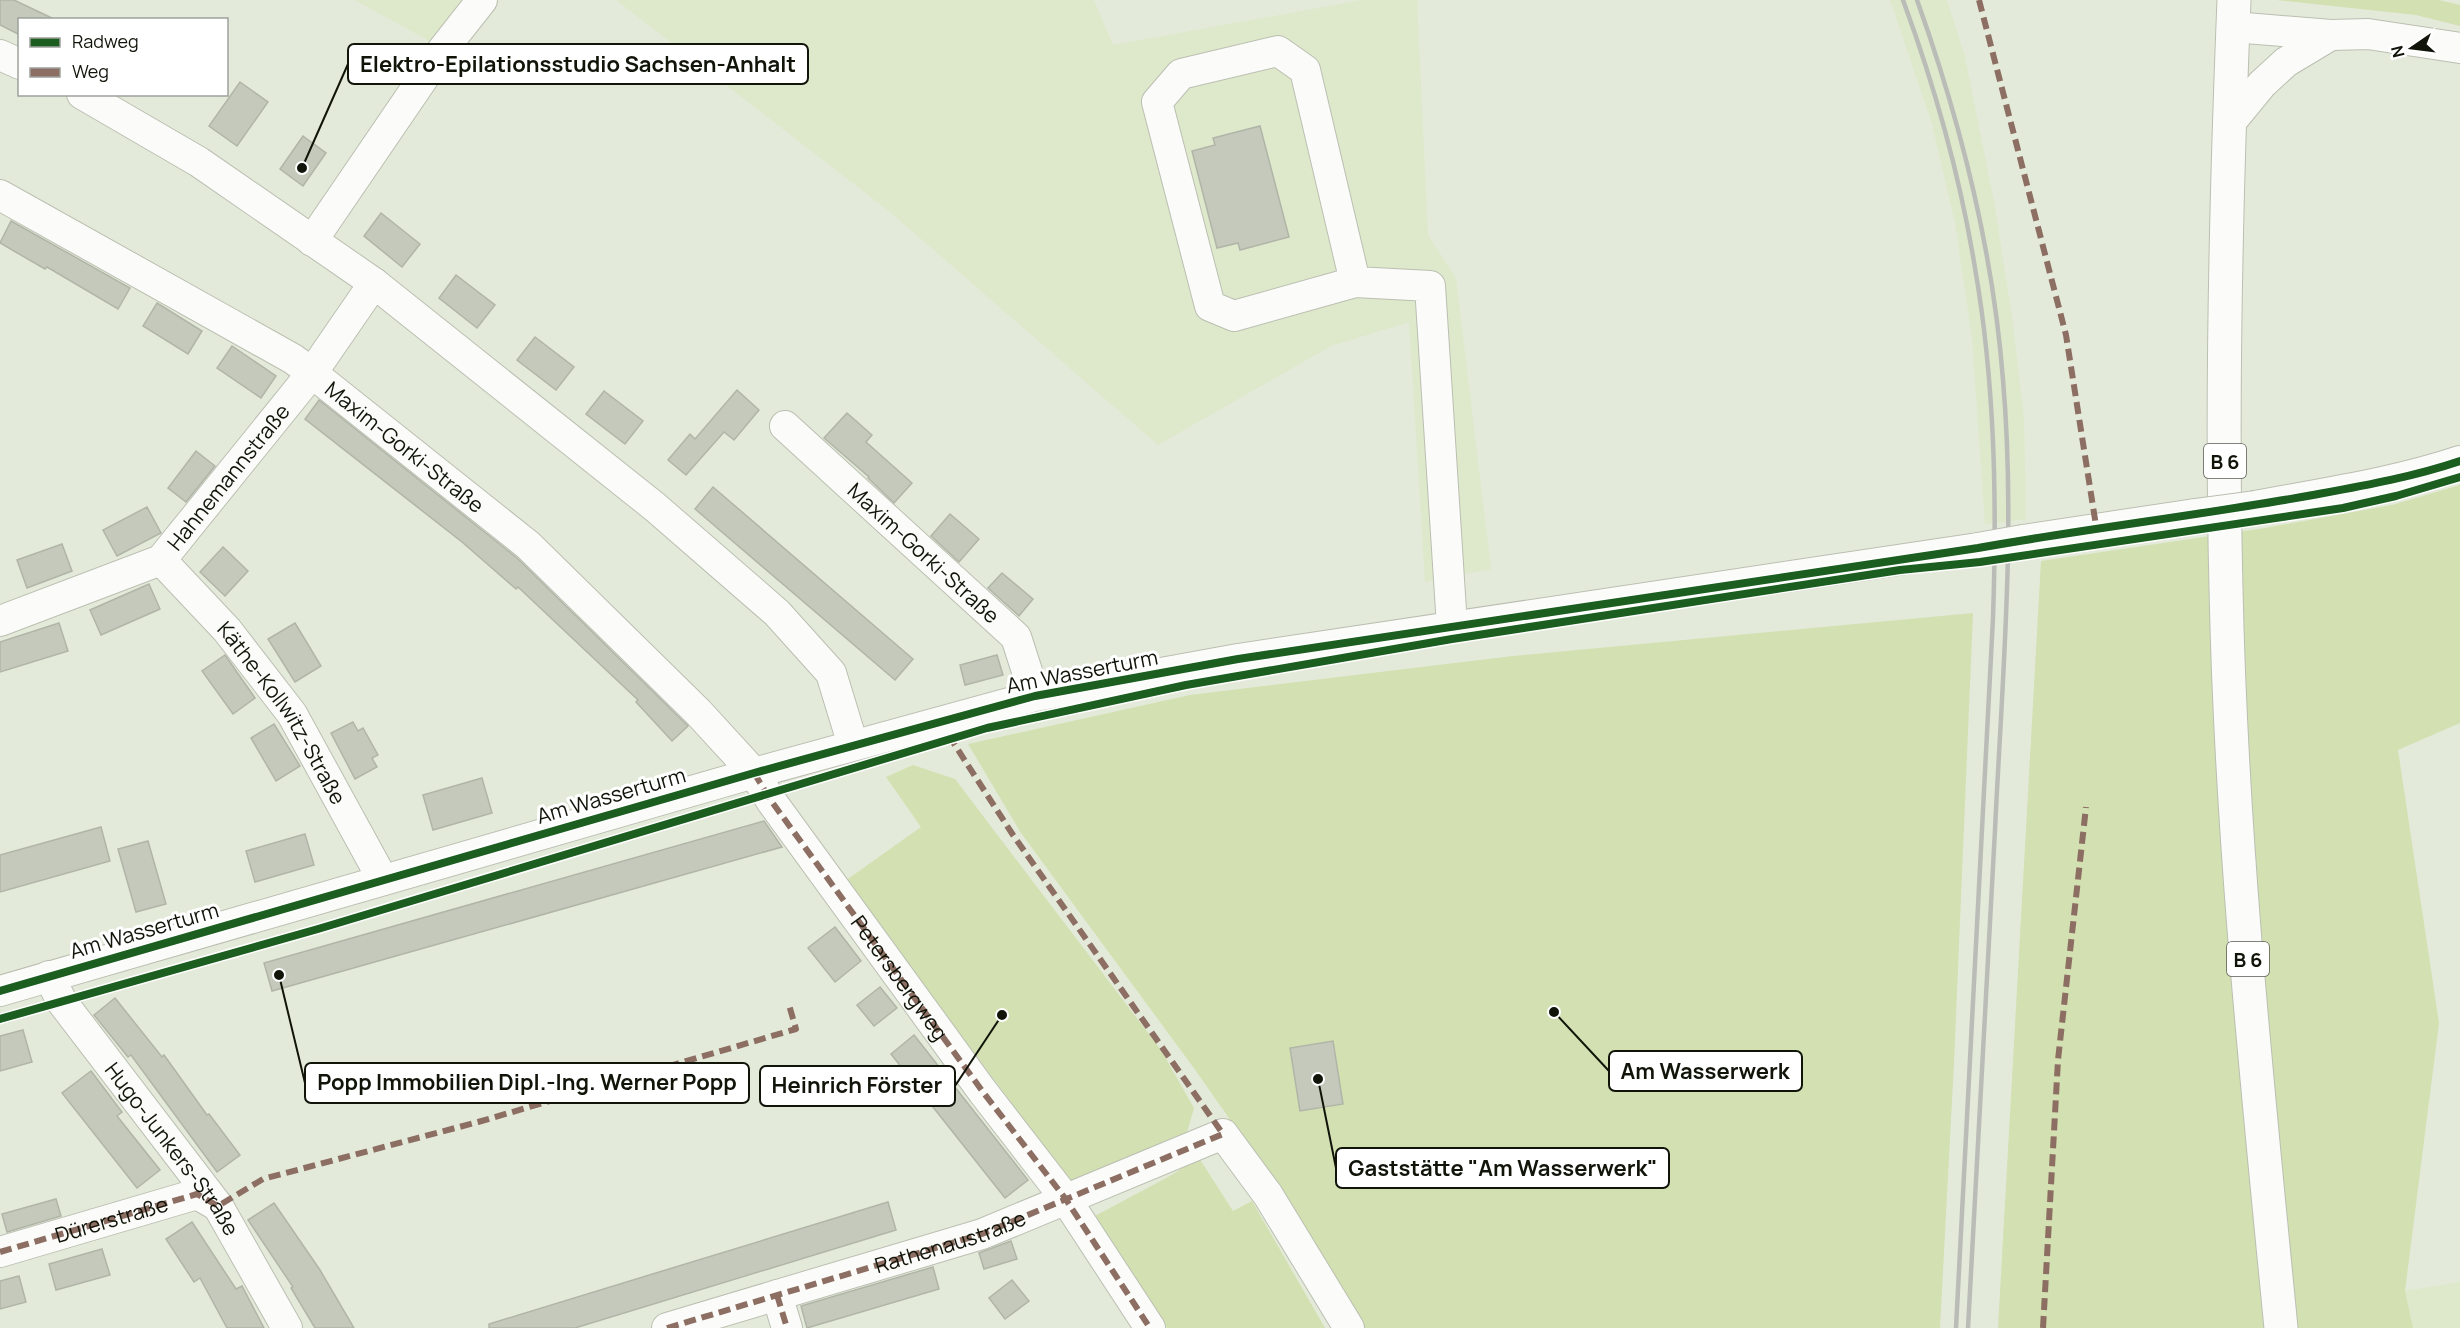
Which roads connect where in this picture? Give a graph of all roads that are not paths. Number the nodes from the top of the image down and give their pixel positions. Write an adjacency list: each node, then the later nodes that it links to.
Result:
1 (482, 0): 10 (street)
2 (2234, 13): 3 (street); 8 (main road, B 6)
3 (2331, 35): 4 (street); 8 (street)
4 (2460, 48)
5 (0, 55): 6 (street)
6 (18, 63)
7 (85, 96): 10 (street)
8 (2230, 123): 34 (main road, B 6)
9 (0, 195): 13 (street, Maxim-Gorki-Straße)
10 (312, 241): 12 (street)
11 (1355, 282): 11 (street); 18 (street)
12 (374, 284): 13 (street, Hahnemannstraße); 20 (street)
13 (312, 373): 16 (street, Hahnemannstraße); 21 (street, Maxim-Gorki-Straße)
14 (785, 426): 19 (street, Maxim-Gorki-Straße)
15 (2460, 460): 18 (street, Am Wasserturm, bridge)
16 (161, 560): 17 (street, Hahnemannstraße); 22 (street, Käthe-Kollwitz-Straße)
17 (0, 621)
18 (1452, 626): 19 (street, Am Wasserturm)
19 (1035, 696): 20 (street, Am Wasserturm)
20 (853, 745): 21 (street, Am Wasserturm)
21 (754, 773): 22 (street, Am Wasserturm); 25 (street, Petersbergweg)
22 (383, 880): 23 (street, Am Wasserturm)
23 (49, 976): 24 (street, Am Wasserturm); 26 (street, Hugo-Junkers-Straße)
24 (0, 991)
25 (1065, 1198): 28 (street, Rathenaustraße); 32 (street, Petersbergweg); 33 (street, Rathenaustraße)
26 (218, 1206): 27 (street, Dürerstraße); 29 (street, Hugo-Junkers-Straße)
27 (0, 1252)
28 (777, 1295): 30 (street, Rathenaustraße); 31 (street)
29 (287, 1328)
30 (667, 1328)
31 (787, 1328)
32 (1150, 1328)
33 (1349, 1328)
34 (2281, 1328)

